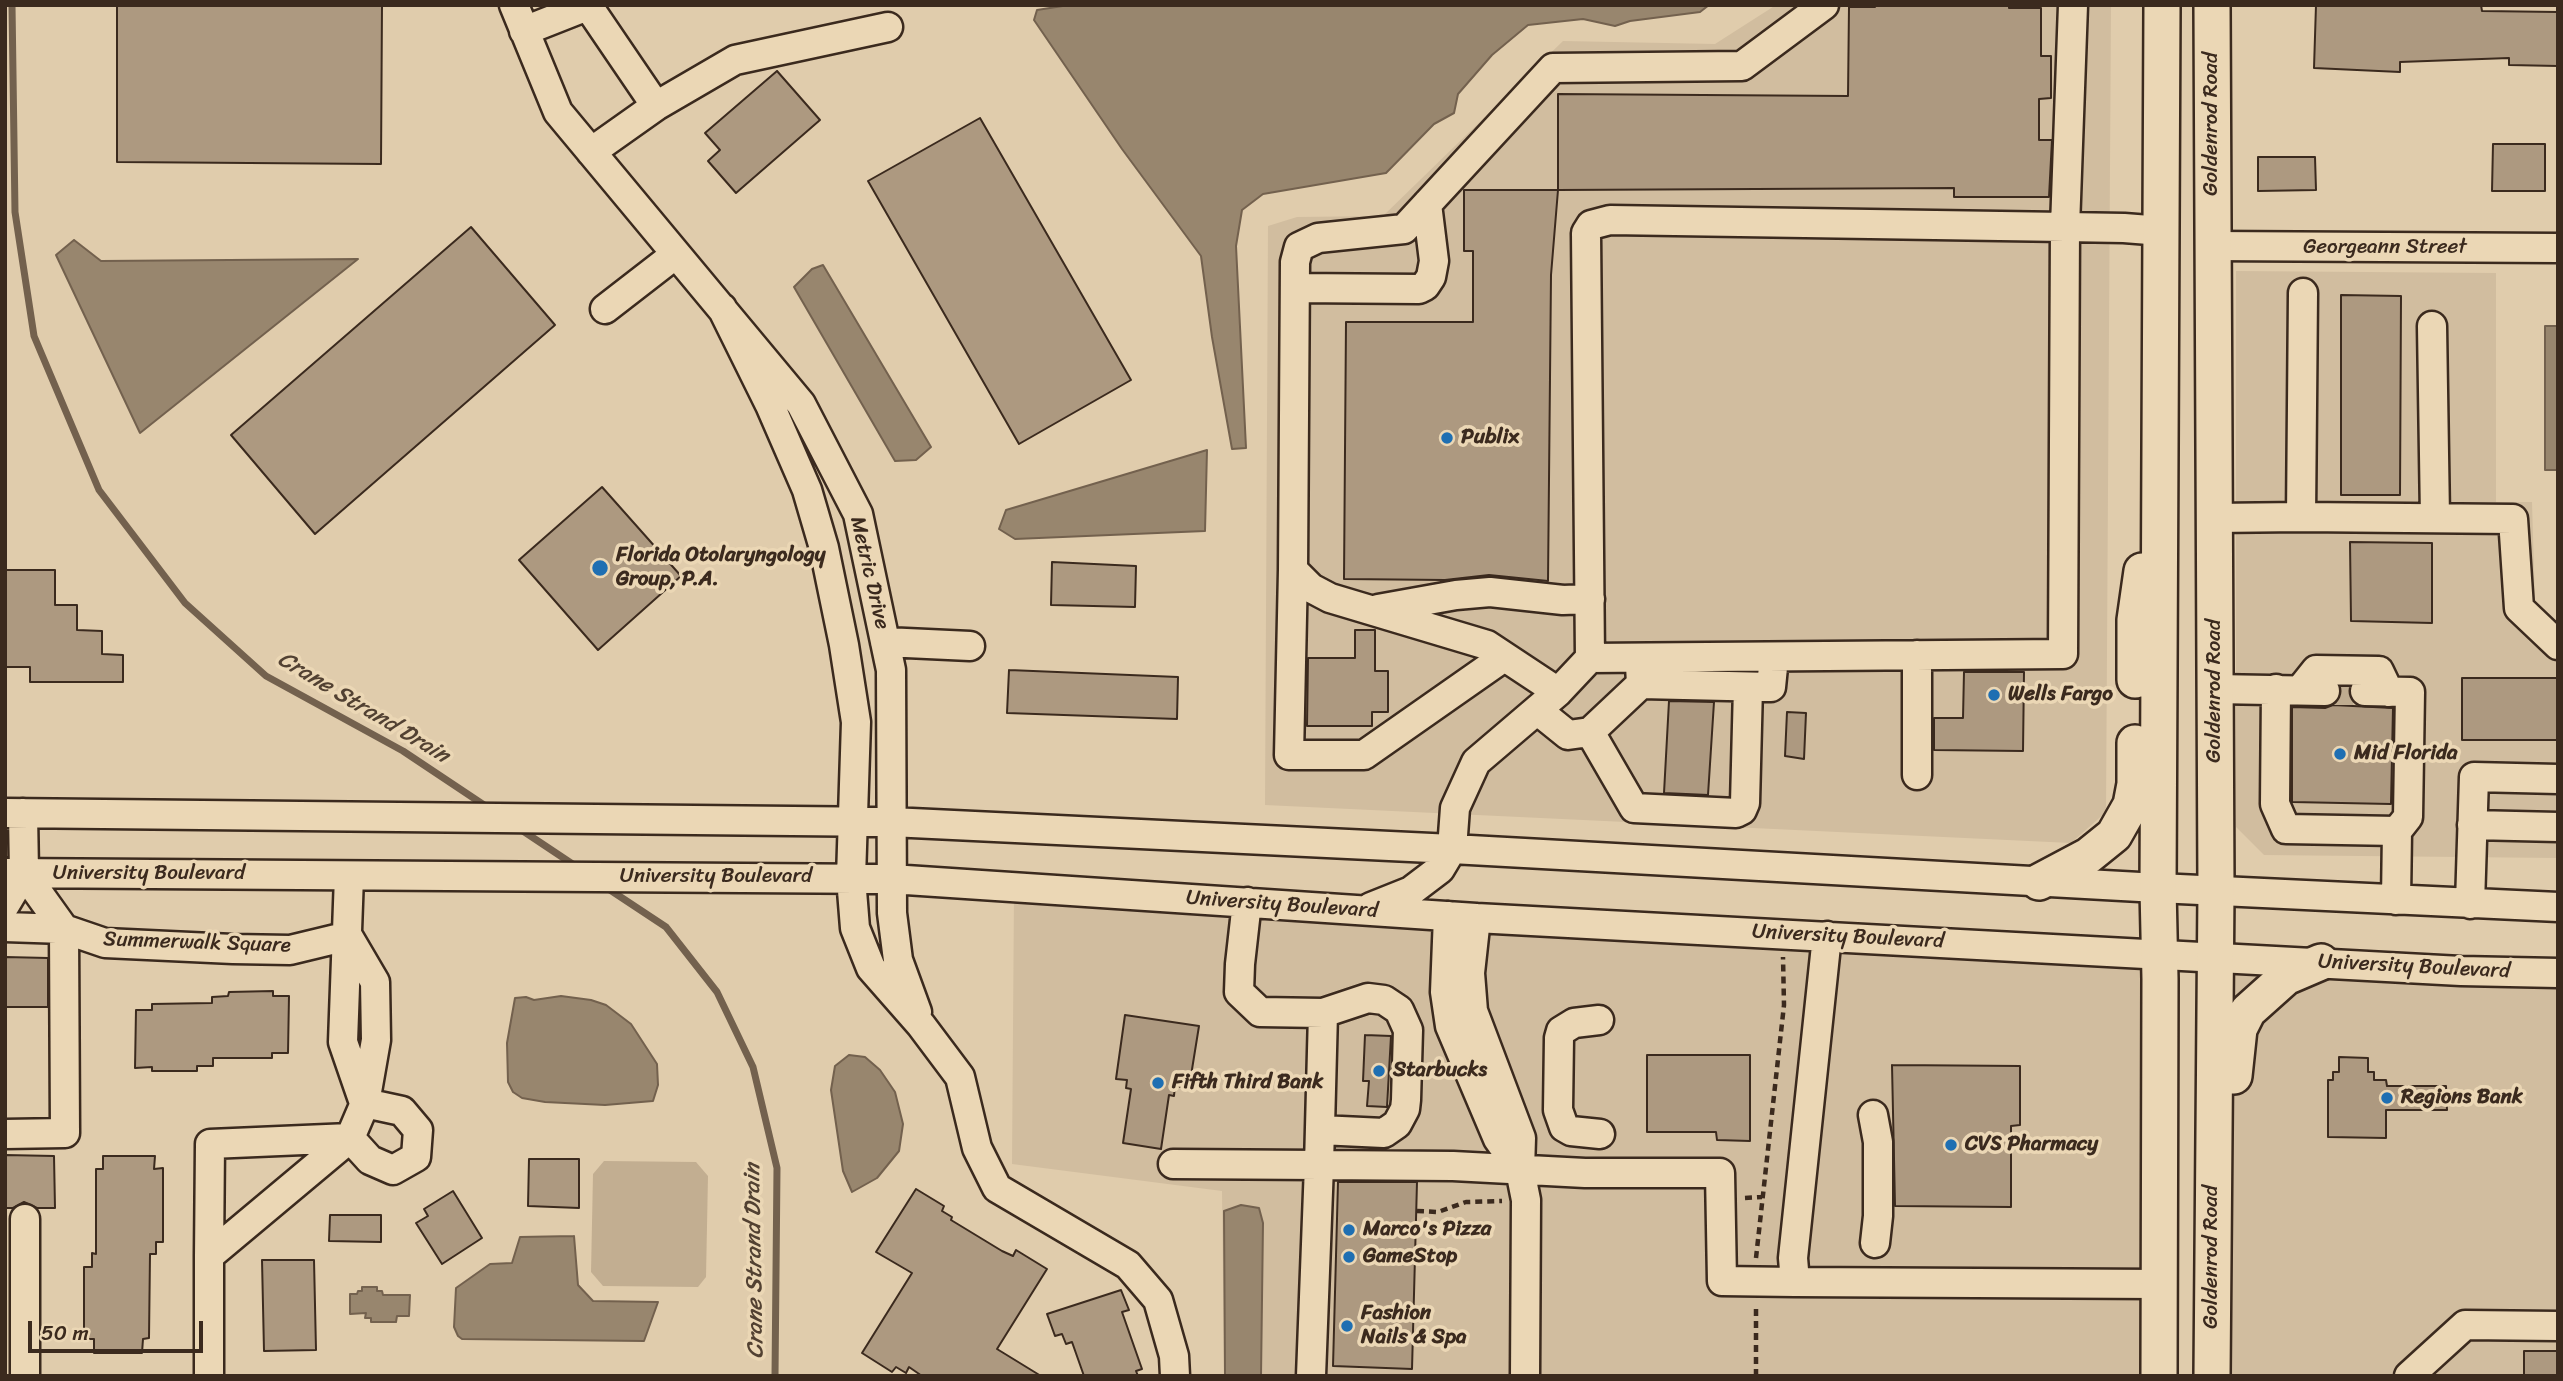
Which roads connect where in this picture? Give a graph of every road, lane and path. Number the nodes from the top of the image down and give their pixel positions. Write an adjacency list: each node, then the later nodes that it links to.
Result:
1 (1824, 5): 11 (street)
2 (2073, 5): 12 (street)
3 (2162, 5): 13 (main road)
4 (2178, 5): 14 (main road)
5 (2212, 5): 14 (main road, Goldenrod Road)
6 (589, 6): 7 (street); 9 (street)
7 (519, 18): 10 (street, Metric Drive)
8 (888, 27): 9 (street)
9 (656, 106): 10 (street)
10 (591, 152): 16 (street, Metric Drive)
11 (1427, 204): 17 (street); 17 (street)
12 (2065, 228): 13 (street); 29 (street); 34 (street)
13 (2162, 232): 22 (main road); 23 (main road)
14 (2211, 246): 15 (street, Georgeann Street); 23 (main road, Goldenrod Road)
15 (2558, 248)
16 (676, 254): 19 (street, Metric Drive); 20 (street)
17 (1295, 288): 28 (street)
18 (2303, 293): 25 (street)
19 (722, 308): 24 (street, Metric Drive); 27 (street, Metric Drive)
20 (605, 309)
21 (2432, 326): 26 (street)
22 (2161, 422): 57 (main road); 58 (main road)
23 (2213, 508): 25 (street); 40 (main road, Goldenrod Road)
24 (858, 514): 27 (street); 31 (street, Metric Drive)
25 (2301, 517): 26 (street)
26 (2434, 518): 32 (street)
27 (818, 529): 47 (street, Metric Drive)
28 (1293, 570): 30 (street); 35 (street)
29 (1590, 599): 30 (street); 37 (street)
30 (1372, 611): 35 (street)
31 (885, 642): 33 (street); 48 (street, Metric Drive)
32 (2558, 645)
33 (970, 646)
34 (1917, 655): 36 (street); 44 (street)
35 (1504, 657): 42 (street)
36 (1773, 657): 38 (street); 39 (street)
37 (1590, 658): 38 (street); 42 (street)
38 (1640, 671): 39 (street); 43 (street)
39 (1748, 687): 43 (street)
40 (2215, 689): 41 (street); 59 (main road, Goldenrod Road)
41 (2300, 690): 51 (street); 51 (street)
42 (1547, 701): 43 (street); 52 (street)
43 (1590, 732)
44 (1917, 775)
45 (2558, 779): 49 (street)
46 (14, 813): 47 (street); 53 (street)
47 (853, 822): 48 (street); 55 (street, Metric Drive)
48 (891, 822): 52 (street); 56 (street, Metric Drive)
49 (2472, 825): 50 (street); 62 (street)
50 (2558, 827)
51 (2397, 831): 60 (street)
52 (1452, 849): 57 (street); 65 (street)
53 (15, 873): 54 (street, University Boulevard); 63 (street); 68 (street)
54 (349, 876): 55 (street, University Boulevard); 69 (street)
55 (851, 878): 56 (street, University Boulevard); 78 (street, Metric Drive)
56 (891, 879): 61 (street, University Boulevard); 78 (street, Metric Drive)
57 (2039, 882): 58 (street)
58 (2158, 888): 59 (street); 71 (main road)
59 (2216, 890): 60 (street); 73 (main road, Goldenrod Road)
60 (2396, 900): 62 (street)
61 (1247, 902): 65 (street, University Boulevard); 76 (street)
62 (2470, 904): 64 (street)
63 (5, 905)
64 (2558, 906)
65 (1362, 910): 66 (street, University Boulevard)
66 (1462, 917): 70 (street, University Boulevard); 87 (street)
67 (5, 927): 68 (street, Summerwalk Square)
68 (64, 929): 69 (street, Summerwalk Square); 82 (street)
69 (348, 936): 79 (street)
70 (1827, 936): 71 (street, University Boulevard); 93 (street)
71 (2160, 953): 73 (street, University Boulevard); 94 (main road)
72 (1783, 956): 92 (path)
73 (2214, 956): 74 (street, University Boulevard); 90 (main road, Goldenrod Road)
74 (2320, 962): 75 (street, University Boulevard); 90 (main road)
75 (2558, 973)
76 (1323, 1013): 81 (street); 81 (street)
77 (1600, 1020): 83 (street)
78 (921, 1025): 98 (street)
79 (365, 1103): 84 (street); 84 (street)
80 (1873, 1115): 89 (street)
81 (1320, 1130): 86 (street)
82 (5, 1134)
83 (1600, 1134)
84 (350, 1138): 91 (street); 91 (street)
85 (1173, 1164): 86 (street)
86 (1319, 1165): 87 (street); 99 (street)
87 (1520, 1170): 92 (street); 100 (street)
88 (25, 1219): 96 (street)
89 (1875, 1243)
90 (2212, 1248): 103 (main road, Goldenrod Road)
91 (209, 1256): 97 (street)
92 (1756, 1282): 93 (street); 101 (path)
93 (1795, 1282): 94 (street)
94 (2158, 1284): 102 (main road)
95 (2558, 1326): 104 (street)
96 (18, 1371)
97 (209, 1376)
98 (1175, 1376)
99 (1311, 1376)
100 (1525, 1376)
101 (1756, 1376)
102 (2159, 1376)
103 (2212, 1376)
104 (2409, 1376)

